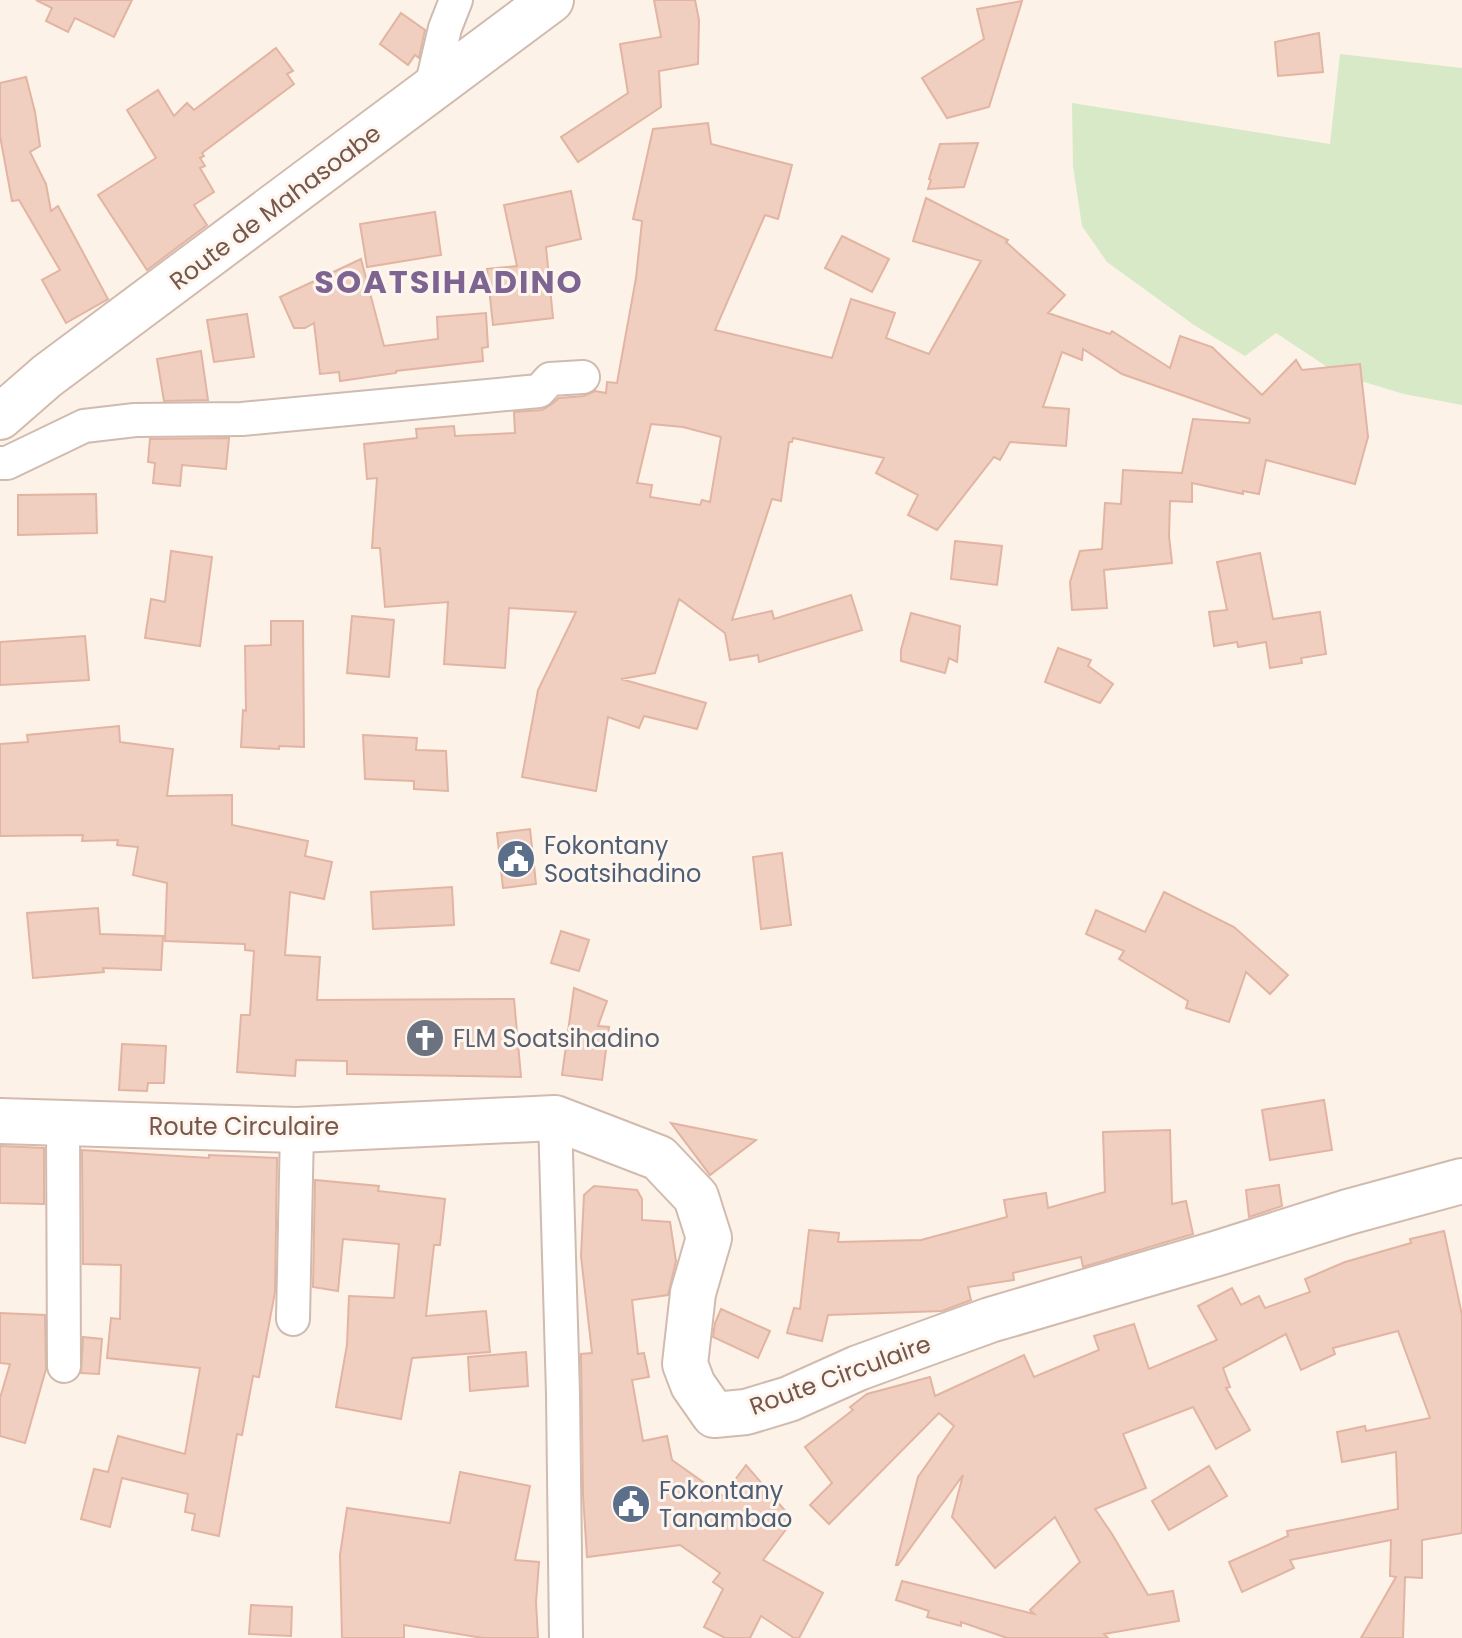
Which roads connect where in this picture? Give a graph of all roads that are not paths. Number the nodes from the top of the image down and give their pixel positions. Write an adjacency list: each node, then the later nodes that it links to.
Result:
1 (456, 0): 3 (street)
2 (551, 0): 3 (street, Route de Mahasoabe)
3 (430, 92): 5 (street, Route de Mahasoabe)
4 (583, 377): 6 (street)
5 (0, 417)
6 (0, 463)
7 (555, 1118): 10 (street, Route Circulaire); 11 (street, Route Circulaire); 14 (street)
8 (0, 1121): 9 (street, Route Circulaire)
9 (63, 1123): 10 (street, Route Circulaire); 13 (street)
10 (297, 1130): 12 (street)
11 (1462, 1181)
12 (293, 1319)
13 (64, 1366)
14 (566, 1638)

